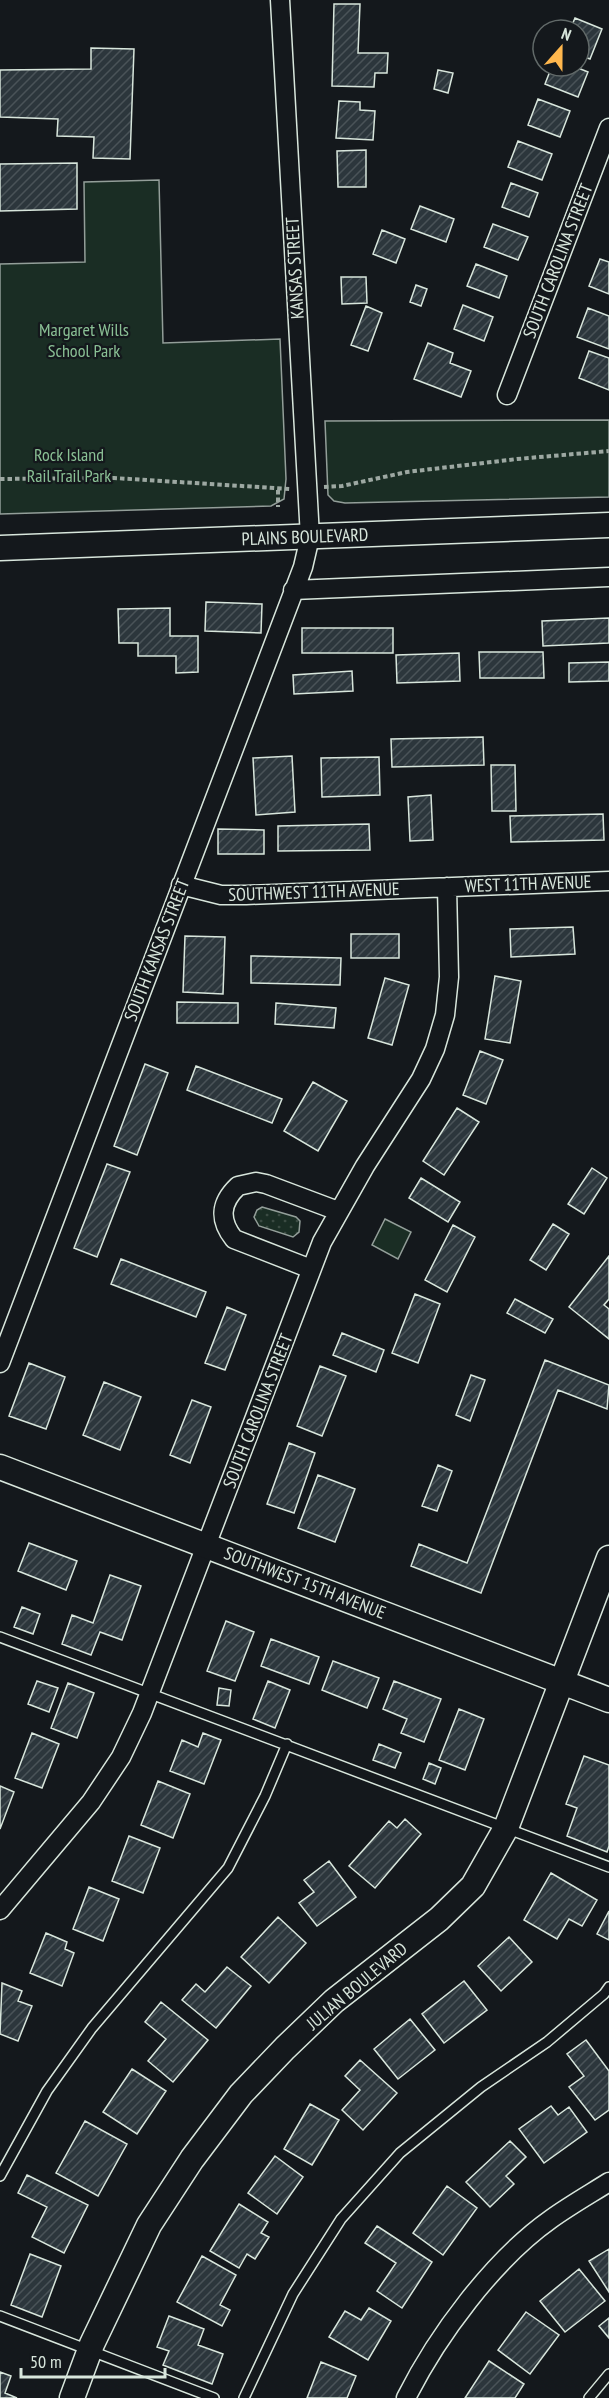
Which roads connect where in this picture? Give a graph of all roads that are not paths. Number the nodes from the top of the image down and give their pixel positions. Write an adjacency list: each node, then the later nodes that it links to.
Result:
1 (280, 0): 5 (street, KANSAS STREET)
2 (609, 128): 3 (street, SOUTH CAROLINA STREET)
3 (507, 395)
4 (609, 525): 5 (main road, PLAINS BOULEVARD)
5 (310, 537): 6 (main road, PLAINS BOULEVARD); 8 (street, SOUTH KANSAS STREET)
6 (0, 548)
7 (609, 577): 8 (street)
8 (293, 590): 10 (street, SOUTH KANSAS STREET)
9 (609, 881): 11 (street, WEST 11TH AVENUE)
10 (181, 885): 11 (street, SOUTHWEST 11TH AVENUE); 14 (street, SOUTH KANSAS STREET)
11 (447, 887): 12 (street, SOUTH CAROLINA STREET)
12 (338, 1211): 13 (street, SOUTH CAROLINA STREET); 13 (street)
13 (312, 1269): 16 (street, SOUTH CAROLINA STREET)
14 (0, 1363)
15 (0, 1467): 16 (main road, SOUTHWEST 15TH AVENUE)
16 (207, 1546): 19 (main road, SOUTHWEST 15TH AVENUE); 20 (street, SOUTH CAROLINA STREET)
17 (609, 1558): 19 (main road, JULIAN BOULEVARD)
18 (0, 1637): 20 (lane)
19 (562, 1682): 21 (main road, SOUTHWEST 15TH AVENUE); 23 (main road, JULIAN BOULEVARD)
20 (150, 1693): 22 (lane); 25 (street, SOUTH CAROLINA STREET)
21 (609, 1700)
22 (287, 1744): 23 (lane); 27 (lane)
23 (506, 1828): 24 (lane); 30 (main road, JULIAN BOULEVARD)
24 (609, 1867)
25 (0, 1910)
26 (609, 1987): 34 (lane)
27 (0, 2176)
28 (609, 2182): 35 (street)
29 (0, 2316): 30 (lane)
30 (90, 2350): 32 (main road, JULIAN BOULEVARD); 33 (lane)
31 (609, 2374): 36 (lane)
32 (72, 2398)
33 (214, 2398)
34 (244, 2398)
35 (406, 2398)
36 (589, 2398)

